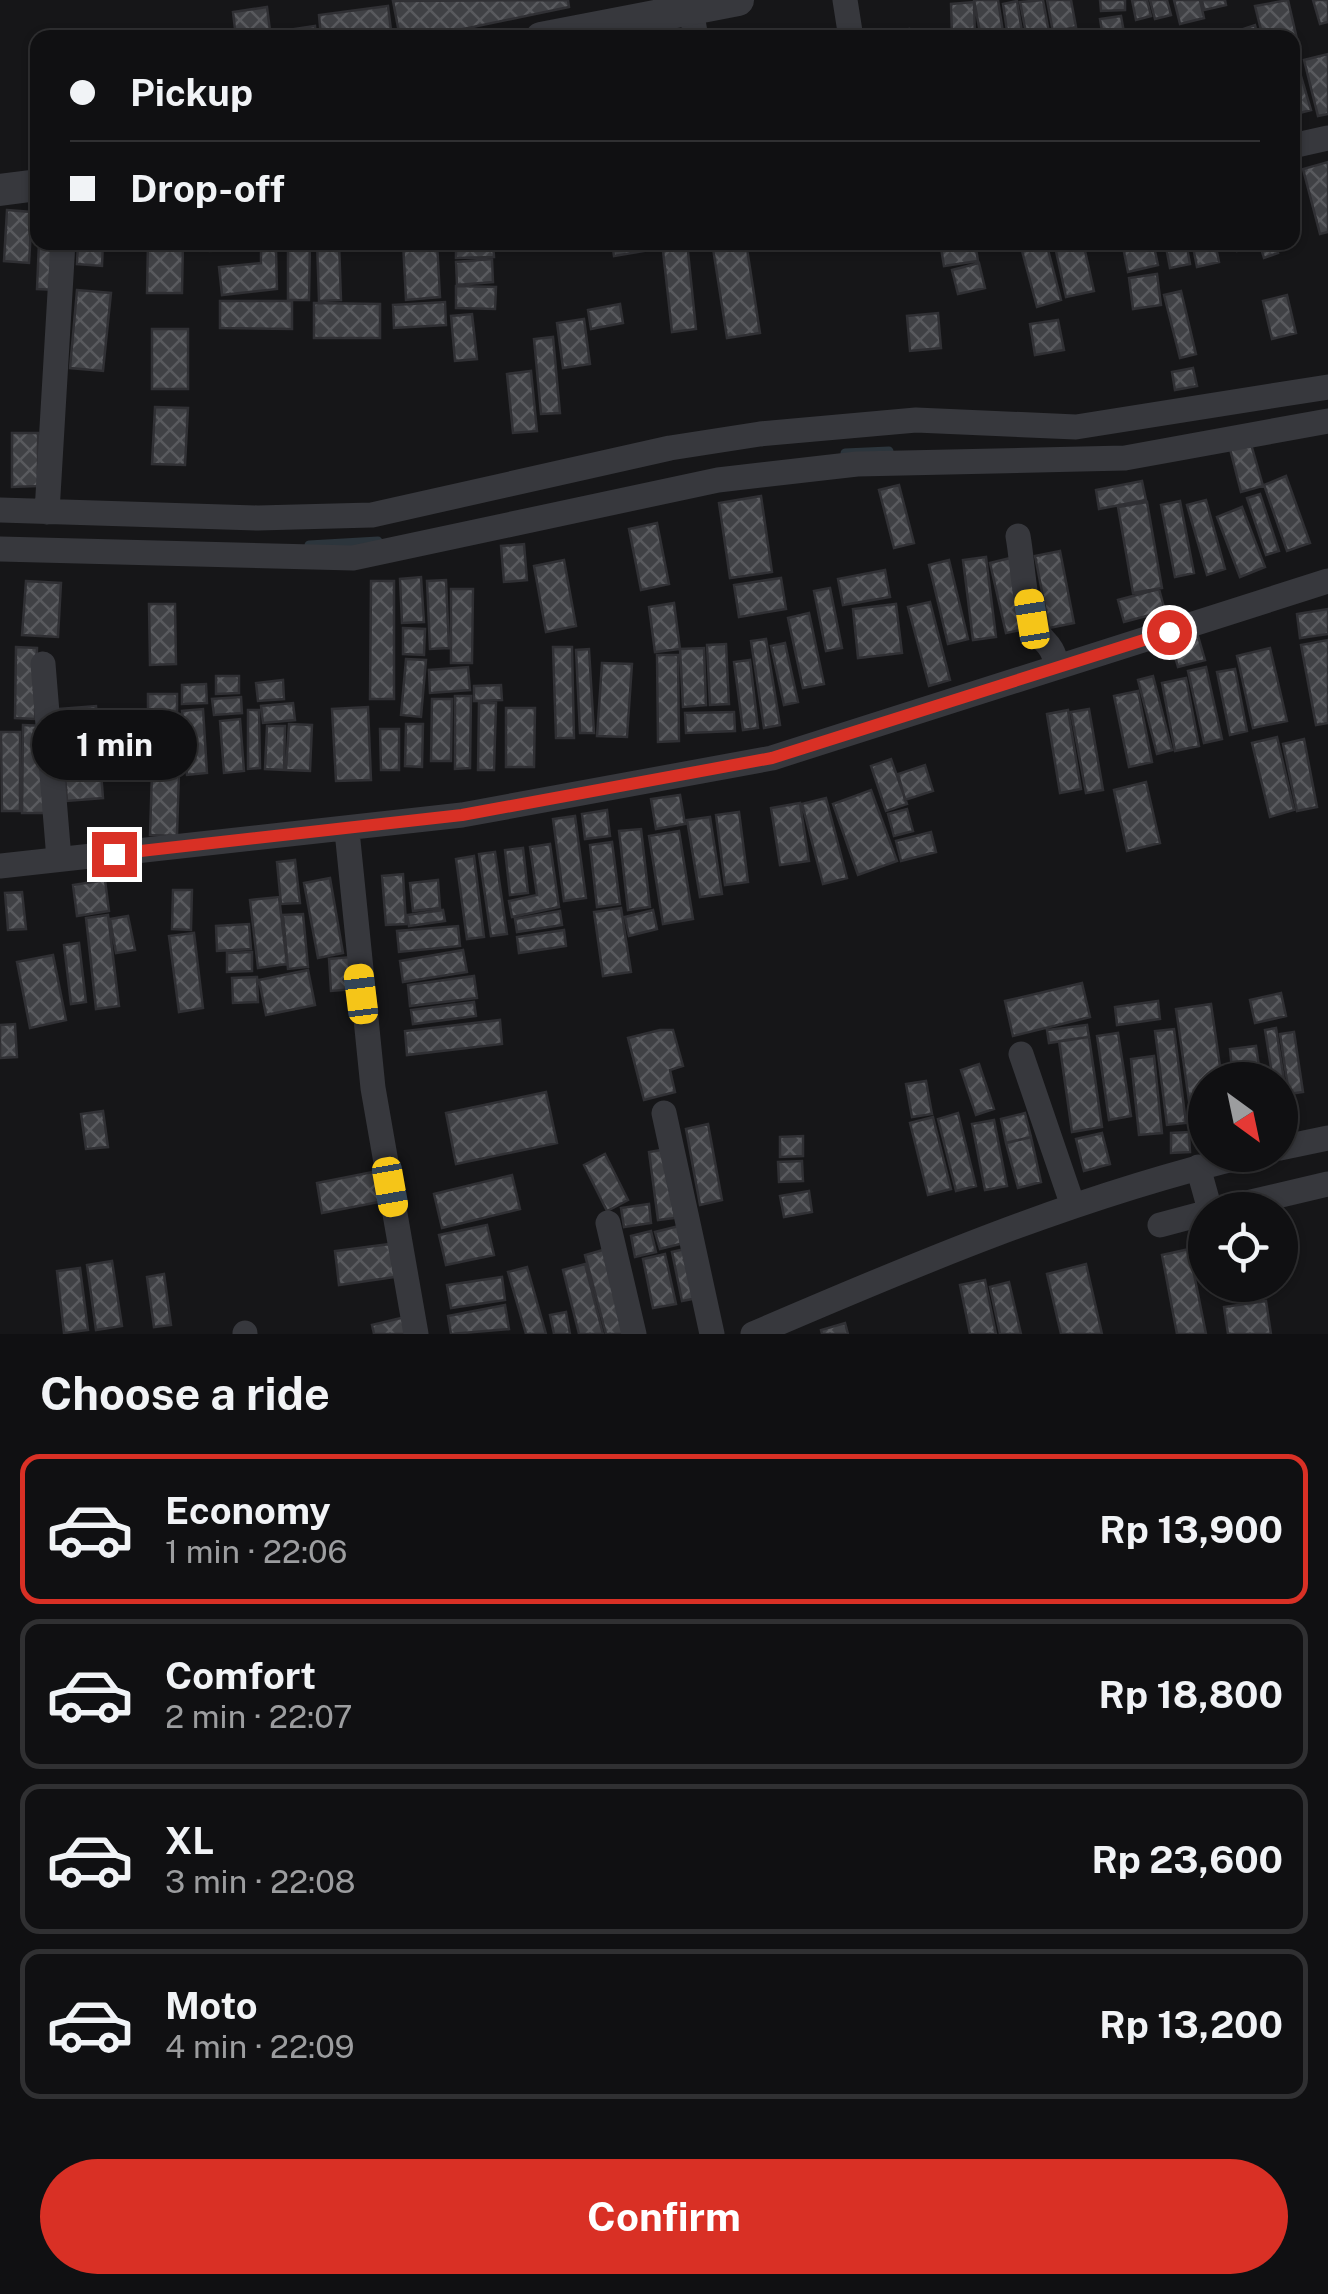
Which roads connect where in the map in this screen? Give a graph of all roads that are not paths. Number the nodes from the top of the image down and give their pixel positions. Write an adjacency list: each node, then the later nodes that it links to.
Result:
1 (738, 0): 3 (street)
2 (846, 0): 5 (street)
3 (694, 23): 4 (street)
4 (623, 30)
5 (850, 30)
6 (1328, 138): 7 (street)
7 (1300, 144)
8 (30, 186): 9 (street)
9 (0, 190)
10 (63, 250): 14 (street)
11 (1328, 387): 14 (street)
12 (1328, 421): 16 (street)
13 (0, 510): 14 (street)
14 (47, 512)
15 (1018, 536): 19 (street)
16 (0, 549)
17 (1328, 581): 19 (street)
18 (43, 664): 21 (street)
19 (1057, 667): 20 (street)
20 (347, 831): 21 (street); 34 (street)
21 (59, 859): 22 (street)
22 (0, 866)
23 (1021, 1054): 30 (street)
24 (664, 1113): 36 (street)
25 (1327, 1145): 26 (street)
26 (1298, 1147)
27 (1188, 1170): 30 (street)
28 (1328, 1184): 29 (street)
29 (1293, 1192)
30 (1072, 1203): 37 (street)
31 (1188, 1217): 33 (street)
32 (608, 1223): 35 (street)
33 (1160, 1225)
34 (416, 1334)
35 (634, 1334)
36 (712, 1334)
37 (753, 1334)

